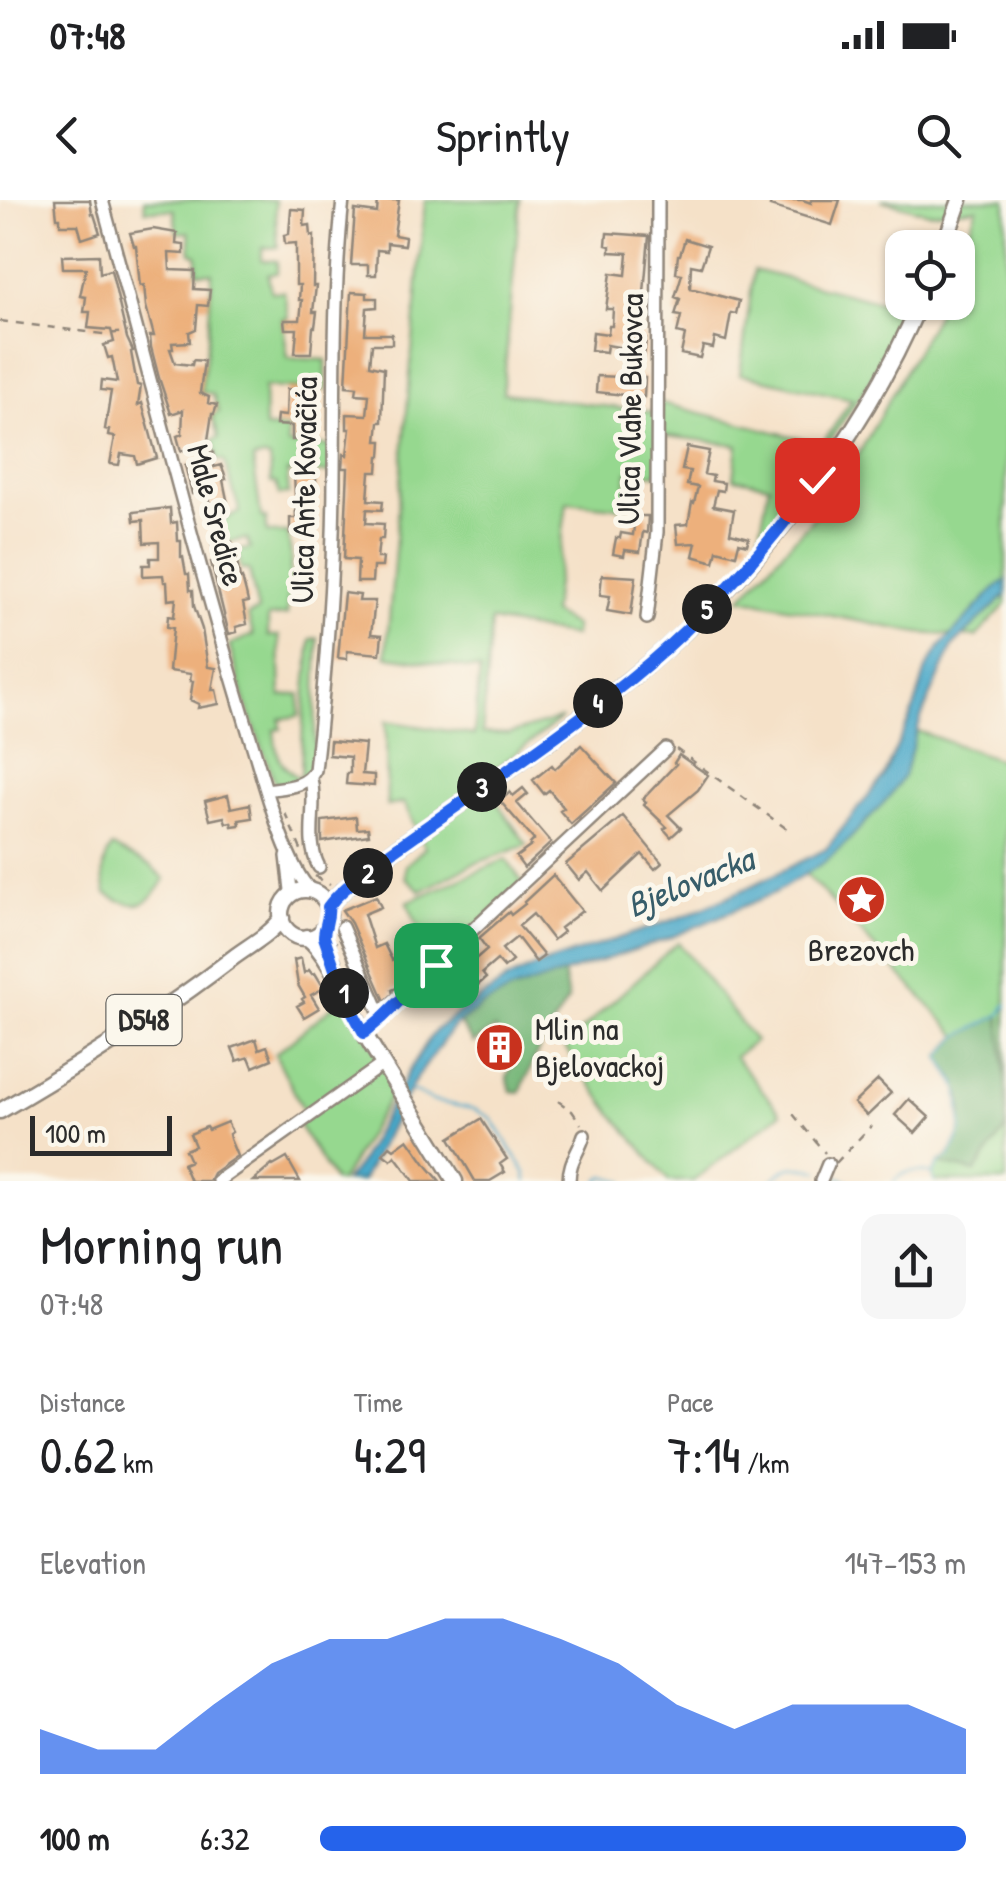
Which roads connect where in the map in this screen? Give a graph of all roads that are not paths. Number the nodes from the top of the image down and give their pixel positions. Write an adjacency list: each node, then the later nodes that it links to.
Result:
1 (102, 200): 10 (street, Male Sredice)
2 (343, 200): 9 (street, Ulica Ante Kovačića)
3 (658, 200): 7 (street, Ulica Vlahe Bukovca)
4 (960, 200): 5 (main road)
5 (950, 230)
6 (911, 320): 12 (main road)
7 (647, 618)
8 (666, 749): 23 (street)
9 (310, 779): 10 (street); 13 (street, Ulica Ante Kovačića)
10 (266, 790): 11 (street, Male Sredice)
11 (284, 842): 14 (street, Male Sredice); 15 (street, Male Sredice)
12 (383, 858): 14 (main road); 16 (main road)
13 (319, 867)
14 (313, 891): 15 (main road); 16 (main road)
15 (289, 896): 17 (main road)
16 (328, 907): 19 (main road)
17 (282, 918): 20 (main road); 21 (main road, D548)
18 (342, 927): 23 (street)
19 (324, 928): 20 (main road, D548); 22 (main road)
20 (300, 936): 21 (main road, D548); 22 (main road)
21 (215, 971): 26 (main road, D548)
22 (344, 996): 24 (main road)
23 (382, 1018): 24 (street)
24 (364, 1033): 25 (main road)
25 (383, 1064): 28 (street); 29 (main road)
26 (0, 1110)
27 (584, 1135): 30 (street)
28 (218, 1181)
29 (456, 1181)
30 (569, 1181)

